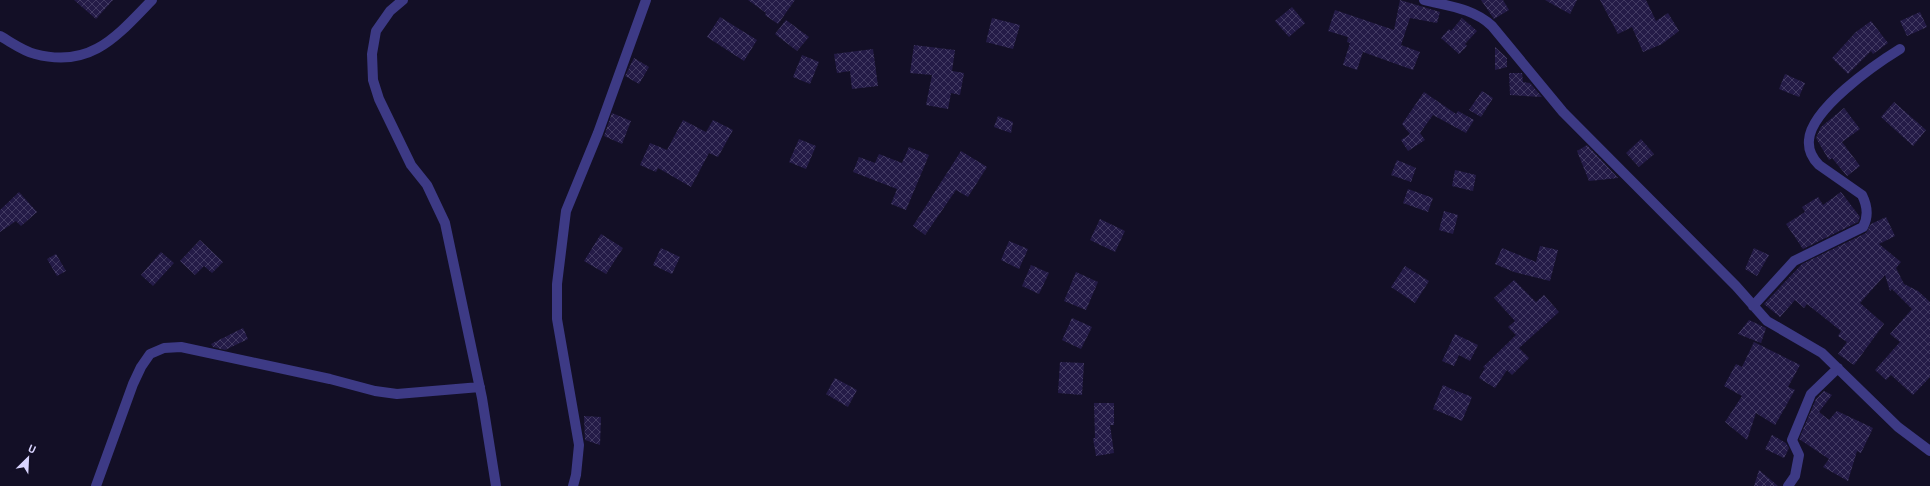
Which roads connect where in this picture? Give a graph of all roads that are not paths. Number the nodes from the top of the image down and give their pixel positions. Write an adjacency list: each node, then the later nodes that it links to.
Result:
1 (152, 0): 5 (street)
2 (403, 0): 9 (street)
3 (646, 0): 13 (street)
4 (1424, 0): 7 (street)
5 (0, 36)
6 (1900, 49): 7 (street)
7 (1753, 306): 8 (street)
8 (1838, 368): 10 (street); 14 (street)
9 (480, 387): 11 (street); 12 (street)
10 (1930, 451)
11 (96, 486)
12 (496, 486)
13 (573, 486)
14 (1788, 486)

